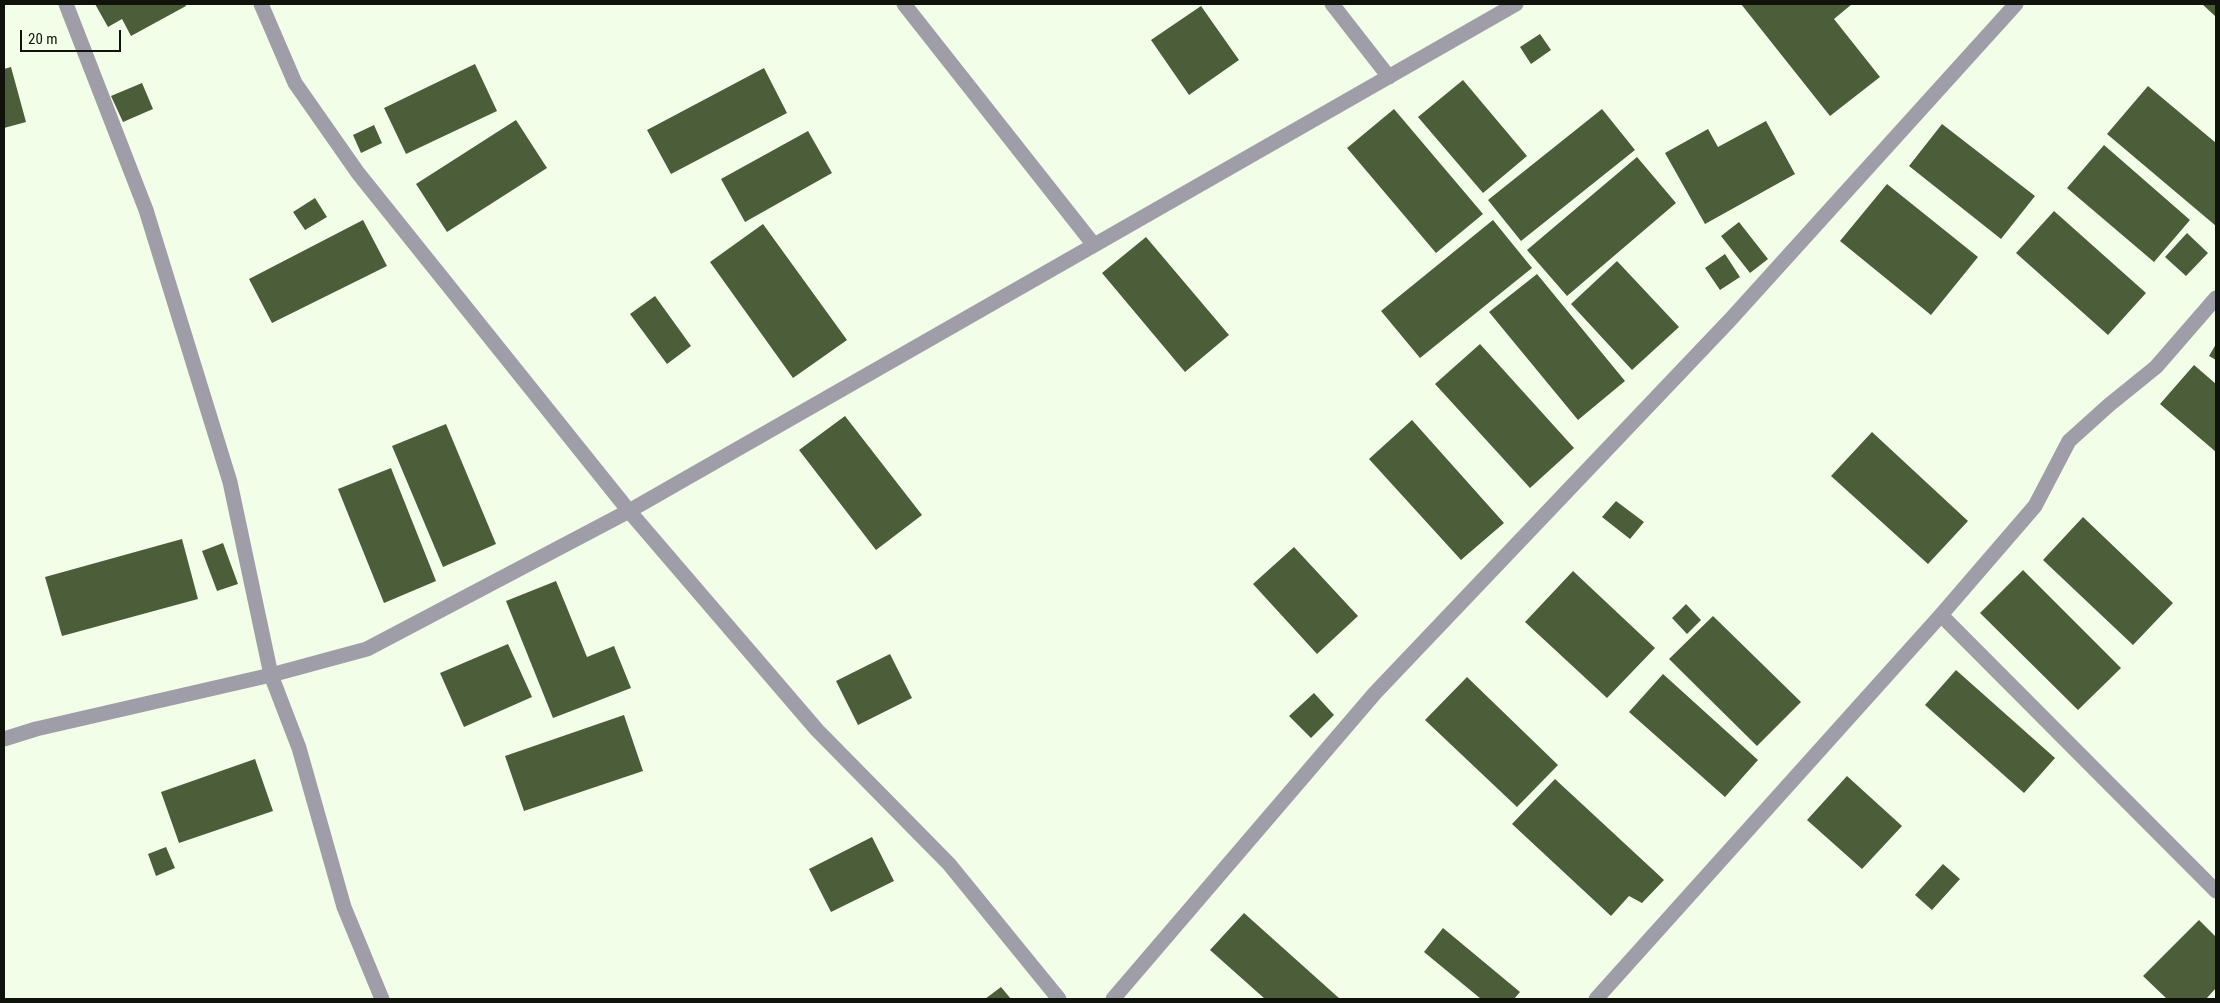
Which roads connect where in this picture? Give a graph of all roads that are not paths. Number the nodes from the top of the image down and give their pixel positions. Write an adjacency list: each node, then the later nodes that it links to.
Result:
1 (66, 4): 12 (street)
2 (261, 4): 10 (street)
3 (904, 4): 8 (street)
4 (1332, 4): 7 (street)
5 (1516, 4): 7 (street)
6 (2016, 4): 17 (street)
7 (1389, 77): 8 (street)
8 (1094, 245): 10 (street)
9 (2216, 298): 11 (street)
10 (629, 512): 12 (street); 16 (street)
11 (1941, 615): 14 (street); 18 (street)
12 (271, 675): 13 (street); 15 (street)
13 (4, 738)
14 (2216, 891)
15 (382, 999)
16 (1059, 999)
17 (1114, 999)
18 (1596, 999)

